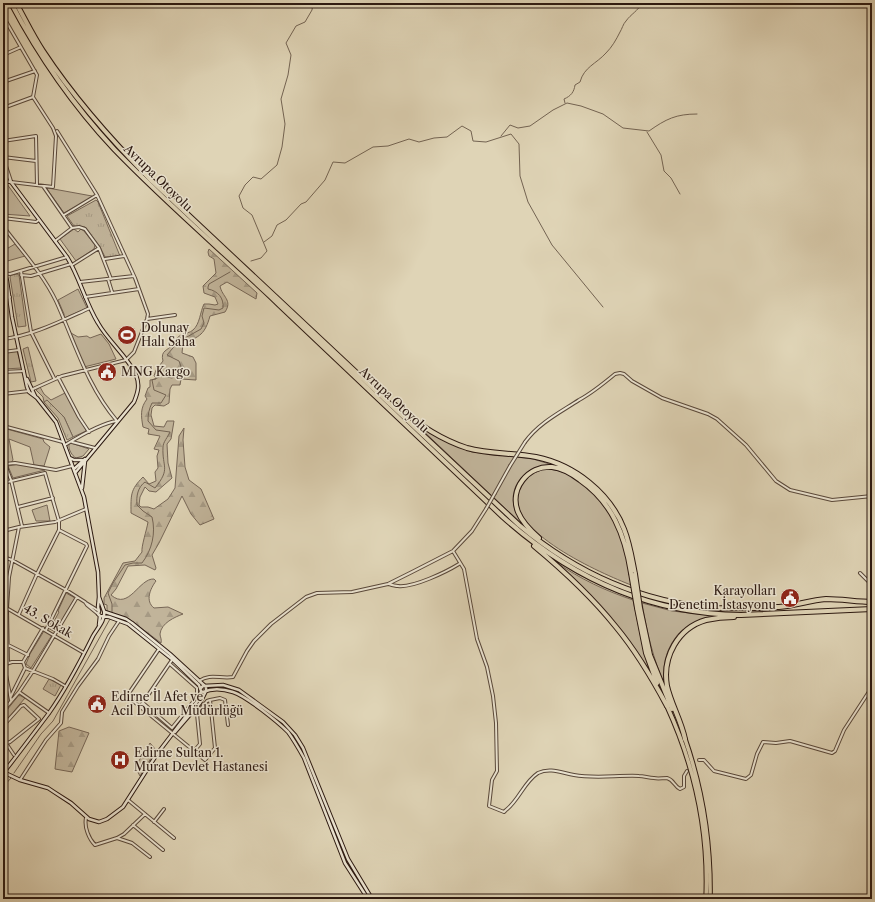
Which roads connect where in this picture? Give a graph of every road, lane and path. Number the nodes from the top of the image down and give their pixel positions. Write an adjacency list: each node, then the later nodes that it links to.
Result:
1 (11, 3): 83 (highway, Avrupa Otoyolu)
2 (16, 3): 60 (highway, Avrupa Otoyolu)
3 (3, 16): 4 (street)
4 (21, 47): 5 (street); 6 (street)
5 (3, 55)
6 (35, 71): 7 (street); 8 (street)
7 (3, 82)
8 (33, 97): 9 (street); 17 (street)
9 (3, 108)
10 (57, 131): 18 (street)
11 (3, 141): 13 (street)
12 (3, 158): 13 (street); 15 (main road)
13 (36, 161): 16 (street)
14 (3, 181): 15 (main road)
15 (11, 182): 16 (street); 21 (main road)
16 (37, 185): 17 (street)
17 (43, 186): 19 (street)
18 (97, 195): 19 (street); 26 (street)
19 (64, 215): 23 (street)
20 (3, 218): 21 (street)
21 (40, 219): 24 (main road)
22 (3, 226): 30 (street)
23 (72, 228): 24 (street); 25 (street)
24 (55, 241): 27 (main road)
25 (99, 248): 28 (street); 29 (street)
26 (124, 256): 28 (street); 36 (street)
27 (67, 257): 29 (main road); 30 (street)
28 (104, 259): 38 (street)
29 (72, 264): 34 (street); 39 (main road)
30 (34, 267): 32 (street); 34 (street)
31 (3, 268): 33 (main road)
32 (21, 271): 33 (street); 35 (street)
33 (3, 272): 42 (main road)
34 (40, 274): 35 (street); 48 (street)
35 (21, 275): 49 (street)
36 (134, 276): 38 (street); 40 (street)
37 (108, 279): 38 (street); 39 (street); 41 (street)
38 (111, 279)
39 (80, 282): 43 (main road)
40 (139, 289): 41 (street); 47 (street)
41 (112, 292): 43 (street)
42 (10, 297): 44 (street); 50 (main road)
43 (85, 297): 45 (main road)
44 (3, 298)
45 (90, 308): 48 (street); 54 (main road)
46 (175, 314): 47 (street)
47 (147, 319): 54 (street)
48 (64, 320): 49 (street); 56 (street)
49 (31, 332): 50 (street); 59 (street)
50 (16, 337): 51 (street); 52 (main road)
51 (3, 339)
52 (19, 350): 53 (street); 55 (main road)
53 (3, 352)
54 (126, 360): 56 (street); 63 (main road)
55 (25, 370): 57 (street); 61 (main road)
56 (85, 370): 58 (street); 63 (street)
57 (3, 372)
58 (58, 377): 59 (street); 65 (street)
59 (54, 378): 61 (street)
60 (374, 389): 91 (highway, Avrupa Otoyolu); 92 (highway)
61 (31, 390): 62 (street); 67 (main road)
62 (3, 394)
63 (117, 421): 65 (street); 68 (main road)
64 (3, 426): 67 (street)
65 (89, 432): 66 (street)
66 (72, 442): 67 (street); 68 (street)
67 (64, 444): 69 (main road)
68 (95, 448): 71 (main road)
69 (69, 457): 71 (main road); 73 (main road)
70 (3, 459): 72 (street)
71 (85, 459): 74 (main road); 77 (main road)
72 (5, 464): 73 (street); 75 (street)
73 (72, 466): 74 (main road)
74 (75, 471): 77 (main road)
75 (11, 480): 76 (street); 79 (street); 80 (street)
76 (3, 483)
77 (82, 490): 81 (main road)
78 (872, 496): 87 (street, bridge)
79 (53, 498): 80 (street); 82 (street)
80 (18, 507): 84 (street)
81 (87, 508): 82 (street); 99 (main road)
82 (59, 521): 84 (street); 85 (street)
83 (513, 526): 108 (highway, Avrupa Otoyolu); 137 (highway)
84 (20, 527): 86 (street); 89 (street)
85 (59, 530): 94 (street); 97 (street)
86 (3, 531)
87 (453, 551): 90 (street); 95 (street)
88 (3, 557): 89 (street)
89 (12, 560): 94 (street); 102 (street)
90 (460, 564): 95 (street); 152 (street)
91 (581, 569): 92 (highway); 100 (highway, Avrupa Otoyolu)
92 (633, 573): 103 (highway, bridge)
93 (860, 573): 96 (street)
94 (37, 574): 97 (street); 106 (street)
95 (388, 584): 125 (street)
96 (872, 585)
97 (66, 590): 98 (street); 110 (street)
98 (77, 597): 107 (street); 111 (street)
99 (99, 597): 105 (main road); 107 (main road)
100 (872, 602)
101 (3, 606): 102 (street, 43. Sokak)
102 (7, 608): 106 (street, 43. Sokak); 113 (street)
103 (638, 608): 137 (highway); 145 (highway)
104 (872, 609): 108 (highway, Avrupa Otoyolu)
105 (104, 611): 107 (main road); 118 (main road)
106 (19, 614): 110 (street, 43. Sokak)
107 (100, 614): 109 (main road); 116 (main road)
108 (766, 614): 145 (highway)
109 (119, 620): 115 (main road); 153 (street)
110 (44, 629): 111 (street, 43. Sokak); 117 (street)
111 (54, 634): 116 (street, 43. Sokak); 124 (street)
112 (3, 641): 113 (street)
113 (8, 641): 114 (street)
114 (8, 645): 117 (street); 120 (street)
115 (159, 648): 118 (main road); 136 (street)
116 (84, 653): 126 (main road)
117 (28, 654): 119 (street)
118 (173, 659): 121 (street); 125 (main road); 129 (main road)
119 (23, 662): 120 (street); 123 (street)
120 (8, 663): 122 (street)
121 (170, 664): 135 (street); 135 (street)
122 (4, 665): 132 (street)
123 (25, 668): 124 (street); 132 (street)
124 (33, 671): 126 (street); 131 (street)
125 (199, 681): 127 (main road)
126 (65, 686): 140 (main road)
127 (205, 686): 129 (main road); 130 (main road); 165 (main road)
128 (872, 687): 150 (street)
129 (201, 690): 130 (main road); 144 (main road)
130 (206, 691): 139 (main road); 164 (main road)
131 (19, 692): 133 (street); 140 (street)
132 (11, 696): 133 (street)
133 (11, 700): 138 (street)
134 (210, 700): 141 (street); 142 (street); 148 (street)
135 (143, 703): 136 (street)
136 (140, 706): 144 (street)
137 (667, 706): 166 (highway)
138 (3, 711)
139 (193, 711): 141 (street); 144 (main road)
140 (49, 712): 151 (main road)
141 (197, 714): 148 (street)
142 (228, 725)
143 (3, 726): 147 (street)
144 (173, 734): 148 (street); 154 (main road)
145 (685, 738): 167 (highway)
146 (3, 743): 147 (street)
147 (6, 744): 149 (street)
148 (194, 751)
149 (14, 755)
150 (699, 760)
151 (3, 772): 153 (main road)
152 (687, 772)
153 (20, 780): 157 (main road)
154 (128, 800): 156 (street); 157 (main road)
155 (164, 809): 158 (street)
156 (145, 814): 158 (street); 159 (street)
157 (86, 818): 160 (street)
158 (154, 822): 161 (street)
159 (133, 825): 160 (street); 162 (street)
160 (117, 838): 163 (street)
161 (174, 838)
162 (163, 850)
163 (150, 857)
164 (368, 899)
165 (372, 899)
166 (706, 899)
167 (710, 899)

